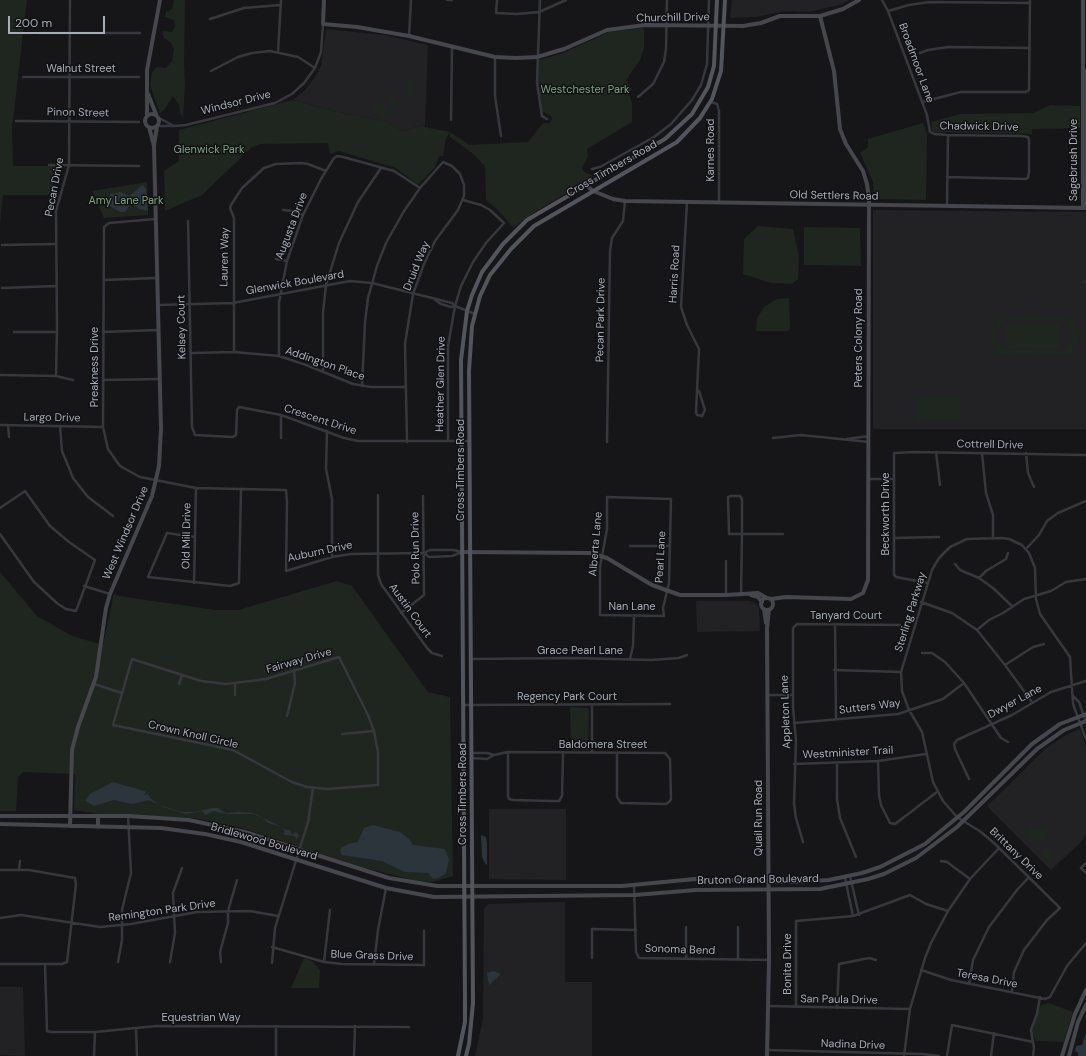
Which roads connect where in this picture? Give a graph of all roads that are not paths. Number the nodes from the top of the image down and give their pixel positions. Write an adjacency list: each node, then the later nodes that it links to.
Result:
1 (70, 0): 31 (street, Pecan Drive)
2 (160, 0): 47 (street, West Windsor Drive)
3 (281, 0): 20 (street)
4 (324, 0): 25 (street, Windsor Drive)
5 (411, 0): 33 (street)
6 (447, 0): 7 (street)
7 (452, 0)
8 (497, 0): 21 (street)
9 (540, 0): 21 (street)
10 (566, 0): 21 (street)
11 (667, 0): 26 (street)
12 (709, 0): 27 (street)
13 (717, 0): 28 (main road, Cross Timbers Road)
14 (725, 0): 29 (main road, Cross Timbers Road)
15 (859, 0): 23 (street, Churchill Drive)
16 (882, 0): 22 (street, Broadmoor Lane)
17 (1083, 0): 46 (street, Sagebrush Drive)
18 (928, 1): 19 (street); 22 (street)
19 (1030, 2): 35 (street)
20 (280, 5): 24 (street); 36 (street)
21 (539, 12): 39 (street)
22 (888, 12): 50 (street, Broadmoor Lane)
23 (820, 16): 29 (street, Churchill Drive); 82 (street, Peters Colony Road)
24 (210, 19)
25 (323, 24): 33 (street, Churchill Drive); 40 (street, Windsor Drive)
26 (666, 26): 27 (street, Churchill Drive); 39 (street, Churchill Drive); 48 (street)
27 (708, 26): 28 (street, Churchill Drive); 72 (street)
28 (716, 26): 29 (street, Churchill Drive); 65 (main road, Cross Timbers Road)
29 (724, 26): 49 (main road, Cross Timbers Road)
30 (39, 33): 31 (street)
31 (70, 33): 32 (street); 44 (street, Pecan Drive)
32 (140, 33)
33 (409, 36): 34 (street, Churchill Drive)
34 (452, 47): 38 (street, Churchill Drive); 55 (street)
35 (1030, 48): 37 (street); 50 (street)
36 (278, 52): 40 (street); 41 (street)
37 (920, 53)
38 (495, 57): 39 (street, Churchill Drive); 64 (street)
39 (537, 57): 54 (street)
40 (315, 68): 60 (street, Windsor Drive)
41 (211, 71)
42 (1086, 71): 46 (street, Sagebrush Drive)
43 (23, 77): 44 (street, Walnut Street)
44 (71, 77): 45 (street, Walnut Street); 57 (street, Pecan Drive)
45 (139, 77)
46 (1084, 77): 84 (street, Sagebrush Drive)
47 (148, 94): 51 (street, West Windsor Drive); 52 (street, West Windsor Drive)
48 (638, 97)
49 (710, 102): 67 (main road, Cross Timbers Road); 81 (street, Karnes Road)
50 (922, 102): 62 (street, Broadmoor Lane)
51 (156, 114): 52 (street); 53 (street, West Windsor Drive)
52 (147, 116): 61 (street, West Windsor Drive)
53 (159, 118): 59 (street, West Windsor Drive); 60 (street)
54 (547, 119)
55 (451, 120)
56 (16, 121): 57 (street, Pinon Street)
57 (71, 121): 58 (street, Pinon Street); 69 (street, Pecan Drive)
58 (139, 122)
59 (158, 126): 60 (street, Windsor Drive); 61 (street); 66 (street, West Windsor Drive)
60 (174, 126)
61 (149, 127): 66 (street, West Windsor Drive)
62 (930, 132): 63 (street, Chadwick Drive)
63 (948, 135): 74 (street); 74 (street, Chadwick Drive)
64 (501, 136)
65 (662, 140): 67 (main road); 75 (main road, Cross Timbers Road)
66 (154, 146): 87 (street, West Windsor Drive)
67 (668, 147): 77 (main road, Cross Timbers Road)
68 (49, 165): 69 (street)
69 (69, 165): 70 (street); 89 (street, Pecan Drive)
70 (139, 166)
71 (381, 168): 73 (street, Augusta Drive); 76 (street); 96 (street)
72 (592, 169)
73 (326, 171): 86 (street, Augusta Drive); 101 (street, Lauren Way)
74 (947, 177): 83 (street)
75 (586, 185): 77 (street, Old Settlers Road); 105 (main road, Cross Timbers Road)
76 (420, 188): 78 (street); 95 (street)
77 (593, 191): 79 (street, Old Settlers Road); 106 (main road, Cross Timbers Road)
78 (463, 200): 100 (street, Druid Way); 104 (street, Heather Glen Drive)
79 (625, 201): 80 (street, Old Settlers Road); 139 (street, Pecan Park Drive)
80 (686, 202): 81 (street, Old Settlers Road); 122 (street, Harris Road)
81 (719, 203): 82 (street, Old Settlers Road)
82 (869, 206): 83 (street, Old Settlers Road); 130 (street, Peters Colony Road)
83 (947, 206): 84 (street, Old Settlers Road)
84 (1084, 208)
85 (283, 210): 86 (street)
86 (303, 215): 92 (street, Augusta Drive)
87 (155, 219): 93 (street, West Windsor Drive); 94 (street, Preakness Drive)
88 (188, 221): 103 (street, Kelsey Court)
89 (55, 244): 90 (street); 97 (street, Pecan Drive)
90 (2, 246)
91 (276, 259): 92 (street)
92 (287, 261): 99 (street, Augusta Drive)
93 (156, 278): 94 (street); 102 (street, West Windsor Drive)
94 (104, 280): 110 (street, Preakness Drive)
95 (372, 283): 96 (street, Glenwick Boulevard); 100 (street, Glenwick Boulevard); 120 (street)
96 (326, 285): 99 (street, Glenwick Boulevard); 114 (street)
97 (56, 286): 98 (street); 109 (street, Pecan Drive)
98 (2, 288)
99 (280, 294): 101 (street, Glenwick Boulevard); 113 (street, Augusta Drive)
100 (413, 294): 104 (street, Glenwick Boulevard); 121 (street, Druid Way)
101 (233, 303): 103 (street, Glenwick Boulevard); 111 (street, Lauren Way)
102 (157, 305): 103 (street, Glenwick Boulevard); 107 (street, West Windsor Drive)
103 (190, 305): 112 (street, Kelsey Court)
104 (455, 306): 105 (street, Glenwick Boulevard); 135 (street, Heather Glen Drive)
105 (467, 311): 106 (street, Glenwick Boulevard); 136 (main road, Cross Timbers Road)
106 (475, 314): 137 (main road, Cross Timbers Road)
107 (158, 330): 110 (street); 117 (street, West Windsor Drive)
108 (14, 332): 109 (street)
109 (57, 332): 116 (street, Pecan Drive)
110 (103, 332): 119 (street, Preakness Drive)
111 (234, 352): 112 (street, Addington Place); 113 (street, Addington Place)
112 (191, 353): 129 (street, Kelsey Court)
113 (279, 356): 114 (street, Addington Place)
114 (323, 371): 120 (street, Addington Place)
115 (0, 375): 116 (street)
116 (56, 376): 118 (street)
117 (159, 379): 119 (street); 148 (street, West Windsor Drive)
118 (73, 380)
119 (103, 380): 127 (street, Preakness Drive)
120 (362, 386): 121 (street, Addington Place)
121 (406, 387): 138 (street, Druid Way)
122 (699, 391): 122 (street, Harris Road)
123 (281, 415): 128 (street, Crescent Drive); 129 (street, Crescent Drive); 132 (street)
124 (0, 425): 125 (street, Largo Drive)
125 (8, 425): 126 (street, Largo Drive); 131 (street)
126 (60, 426): 127 (street, Largo Drive); 158 (street)
127 (103, 427): 148 (street, Preakness Drive)
128 (327, 431): 138 (street, Crescent Drive); 175 (street)
129 (194, 434)
130 (868, 436): 134 (street); 140 (street, Peters Colony Road)
131 (9, 437)
132 (281, 438)
133 (773, 438): 134 (street)
134 (846, 439): 140 (street)
135 (448, 441): 136 (street, Crescent Drive); 138 (street, Crescent Drive)
136 (462, 441): 137 (street, Crescent Drive); 169 (main road, Cross Timbers Road)
137 (470, 441): 170 (main road, Cross Timbers Road)
138 (407, 442)
139 (607, 442)
140 (869, 442): 146 (street, Peters Colony Road)
141 (936, 452): 142 (street, Cottrell Drive); 144 (street, Cottrell Drive); 149 (street)
142 (982, 453): 143 (street, Cottrell Drive); 164 (street)
143 (1026, 453): 145 (street, Cottrell Drive); 151 (street)
144 (894, 454): 147 (street, Beckworth Drive)
145 (1086, 455)
146 (869, 479): 147 (street); 189 (street, Peters Colony Road)
147 (894, 479): 165 (street, Beckworth Drive)
148 (156, 481): 150 (street, Auburn Drive); 184 (street, West Windsor Drive)
149 (940, 485)
150 (196, 488): 152 (street, Auburn Drive); 162 (street, Old Mill Drive)
151 (1034, 488)
152 (241, 489): 175 (street, Auburn Drive); 180 (street)
153 (378, 495): 171 (street, Austin Court)
154 (423, 496): 173 (street, Polo Run Drive)
155 (671, 499): 167 (street, Pearl Lane); 174 (street, Alberta Lane)
156 (1086, 501): 168 (street)
157 (0, 508): 182 (street)
158 (113, 516)
159 (0, 534): 182 (street)
160 (742, 534): 160 (street); 161 (street); 186 (street)
161 (783, 534)
162 (195, 537): 180 (street, Old Mill Drive); 180 (street)
163 (939, 537): 165 (street)
164 (993, 537): 168 (street, Sterling Parkway); 181 (street, Sterling Parkway)
165 (894, 538): 181 (street, Beckworth Drive)
166 (630, 546): 167 (street)
167 (670, 546): 183 (street, Pearl Lane)
168 (1026, 549): 188 (street)
169 (462, 552): 170 (street, Auburn Drive); 173 (street, Auburn Drive); 173 (street, Auburn Drive); 229 (main road, Cross Timbers Road)
170 (471, 552): 174 (street, Auburn Drive); 209 (main road, Cross Timbers Road)
171 (378, 553): 173 (street, Auburn Drive); 175 (street, Auburn Drive); 195 (street, Austin Court)
172 (1008, 553): 178 (street)
173 (424, 554): 195 (street, Polo Run Drive)
174 (602, 556): 183 (street, Auburn Drive); 196 (street, Alberta Lane)
175 (332, 557)
176 (726, 561): 185 (street)
177 (955, 564): 178 (street)
178 (979, 578): 192 (street)
179 (1086, 579): 188 (street)
180 (194, 583)
181 (928, 583): 191 (street, Sterling Parkway)
182 (84, 586): 184 (street)
183 (667, 591): 185 (street, Auburn Drive); 198 (street, Pearl Lane)
184 (110, 594): 219 (street, West Windsor Drive)
185 (726, 595): 186 (street, Auburn Drive)
186 (741, 595): 187 (street, Auburn Drive)
187 (750, 595): 189 (street, Auburn Drive); 190 (street)
188 (1036, 596): 192 (street); 221 (street)
189 (771, 600): 190 (street); 194 (street)
190 (762, 602): 193 (street, Quail Run Road)
191 (921, 602): 203 (street); 214 (street, Sterling Parkway)
192 (1012, 606): 203 (street)
193 (764, 609): 194 (street); 201 (street, Quail Run Road)
194 (769, 610): 201 (street, Quail Run Road)
195 (401, 613): 207 (street, Austin Court)
196 (600, 615): 197 (street, Nan Lane)
197 (634, 615): 198 (street, Nan Lane); 210 (street)
198 (664, 616)
199 (835, 625): 200 (street, Tanyard Court); 202 (street, Tanyard Court); 212 (street)
200 (900, 625)
201 (767, 628): 224 (street, Quail Run Road)
202 (793, 628): 225 (street, Appleton Lane)
203 (977, 630): 211 (street)
204 (1044, 644): 211 (street)
205 (922, 653): 218 (street)
206 (687, 655): 210 (street, Grace Pearl Lane)
207 (442, 656)
208 (132, 659): 215 (street, Fairway Drive); 222 (street, Crown Knoll Circle)
209 (472, 659): 210 (street, Grace Pearl Lane); 231 (main road, Cross Timbers Road)
210 (630, 659)
211 (1005, 665): 227 (street)
212 (834, 670): 214 (street); 236 (street)
213 (294, 671): 217 (street, Fairway Drive); 234 (street); 241 (street, Fairway Drive)
214 (901, 672): 232 (street, Sterling Parkway)
215 (182, 675): 217 (street, Fairway Drive); 220 (street)
216 (1086, 681): 221 (street, Dwyer Lane)
217 (235, 683): 223 (street)
218 (964, 683): 232 (street, Sutters Way); 240 (street)
219 (94, 684): 222 (street); 260 (street, West Windsor Drive)
220 (179, 684)
221 (1071, 685): 226 (street); 227 (street, Dwyer Lane)
222 (122, 693): 258 (street, Crown Knoll Circle)
223 (234, 694)
224 (768, 695): 225 (street); 286 (street, Quail Run Road)
225 (792, 695): 238 (street, Appleton Lane)
226 (1073, 696): 233 (street); 235 (street)
227 (1032, 702): 240 (street, Dwyer Lane)
228 (670, 704): 230 (street, Regency Park Court)
229 (464, 705): 231 (street, Regency Park Court); 289 (main road, Cross Timbers Road)
230 (592, 705): 231 (street, Regency Park Court); 248 (street)
231 (472, 706): 246 (main road, Cross Timbers Road)
232 (909, 710): 236 (street, Sutters Way); 250 (street, Sterling Parkway)
233 (1085, 715): 235 (street, Bruton Orand Boulevard); 237 (street)
234 (287, 716)
235 (1078, 717): 239 (street); 264 (street, Bruton Orand Boulevard)
236 (836, 719): 238 (street, Sutters Way)
237 (1086, 722): 239 (street, Bruton Orand Boulevard)
238 (794, 723): 255 (street, Appleton Lane)
239 (1080, 723): 243 (street); 265 (street, Bruton Orand Boulevard)
240 (993, 724): 244 (street); 256 (street, Dwyer Lane)
241 (374, 731): 242 (street); 257 (street, Fairway Drive)
242 (342, 734)
243 (1086, 739)
244 (1008, 742)
245 (508, 752): 247 (street, Baldomera Street); 247 (street); 251 (street, Baldomera Street)
246 (472, 753): 251 (street, Baldomera Street); 252 (main road, Cross Timbers Road)
247 (563, 753): 248 (street, Baldomera Street)
248 (592, 753): 249 (street, Baldomera Street)
249 (617, 753): 249 (street, Baldomera Street)
250 (926, 754): 253 (street, Westminister Trail); 259 (street, Sterling Parkway)
251 (494, 755): 252 (street, Baldomera Street)
252 (472, 758): 290 (main road, Cross Timbers Road)
253 (878, 761): 254 (street, Westminister Trail); 259 (street)
254 (837, 763): 255 (street, Westminister Trail); 273 (street)
255 (794, 764): 270 (street, Appleton Lane)
256 (969, 779)
257 (378, 785): 258 (street, Crown Knoll Circle)
258 (313, 788): 272 (street)
259 (937, 792): 264 (street, Sterling Parkway)
260 (70, 815): 261 (street, Bridlewood Boulevard); 262 (street, Bridlewood Boulevard); 267 (street, West Windsor Drive)
261 (0, 816)
262 (98, 816): 263 (street, Bridlewood Boulevard); 268 (street)
263 (128, 816): 269 (street); 272 (street, Bridlewood Boulevard)
264 (957, 817): 265 (street, Brittany Drive); 282 (street, Bruton Orand Boulevard)
265 (964, 821): 271 (street, Brittany Drive); 287 (street, Bruton Orand Boulevard)
266 (0, 824): 267 (street, Bridlewood Boulevard)
267 (70, 826): 268 (street, Bridlewood Boulevard)
268 (98, 827): 269 (street, Bridlewood Boulevard)
269 (128, 827): 274 (street, Bridlewood Boulevard); 307 (street)
270 (803, 842)
271 (999, 848): 283 (street, Brittany Drive); 284 (street)
272 (300, 849): 274 (street); 289 (street, Bridlewood Boulevard)
273 (856, 857)
274 (296, 860): 292 (street, Bridlewood Boulevard); 303 (street)
275 (20, 861): 279 (street)
276 (941, 861): 284 (street)
277 (1086, 863): 281 (street)
278 (182, 868): 301 (street)
279 (19, 869): 280 (street); 306 (street)
280 (0, 870)
281 (1086, 872)
282 (847, 877): 286 (street, Bruton Orand Boulevard); 287 (street); 287 (street)
283 (1029, 877): 328 (street); 330 (street, Brittany Drive)
284 (970, 879): 300 (street)
285 (237, 880): 299 (street)
286 (769, 880): 288 (street, Bruton Orand Boulevard); 293 (street, Quail Run Road)
287 (849, 884): 293 (street, Bruton Orand Boulevard); 302 (street); 304 (street)
288 (634, 885): 291 (street, Bruton Orand Boulevard); 294 (street, Sonoma Bend)
289 (464, 887): 290 (street, Bridlewood Boulevard); 296 (main road, Cross Timbers Road)
290 (472, 887): 291 (street, Bruton Orand Boulevard); 297 (main road, Cross Timbers Road)
291 (539, 887): 295 (street)
292 (386, 888): 296 (street, Bridlewood Boulevard); 326 (street)
293 (769, 890): 294 (street, Bruton Orand Boulevard); 317 (street, Quail Run Road)
294 (635, 895): 295 (street, Bruton Orand Boulevard); 310 (street, Sonoma Bend)
295 (540, 897): 297 (street, Bruton Orand Boulevard)
296 (464, 898): 297 (street, Bridlewood Boulevard); 337 (main road, Cross Timbers Road)
297 (472, 898): 338 (main road, Cross Timbers Road)
298 (330, 910): 322 (street)
299 (228, 911): 301 (street, Remington Park Drive); 303 (street, Remington Park Drive); 321 (street)
300 (948, 911): 302 (street); 327 (street)
301 (173, 915): 307 (street, Remington Park Drive); 320 (street)
302 (859, 915): 304 (street)
303 (278, 916): 313 (street)
304 (854, 916): 334 (street, Bonita Drive)
305 (0, 918): 306 (street, Remington Park Drive)
306 (71, 924): 307 (street, Remington Park Drive); 325 (street)
307 (122, 926): 319 (street)
308 (686, 927): 315 (street)
309 (738, 927): 316 (street)
310 (636, 930): 314 (street); 315 (street, Sonoma Bend)
311 (424, 931): 326 (street, Blue Grass Drive)
312 (1086, 942): 331 (street, Teresa Drive)
313 (272, 946): 322 (street, Blue Grass Drive); 323 (street)
314 (592, 958)
315 (686, 959): 316 (street, Sonoma Bend)
316 (738, 960): 317 (street, Sonoma Bend)
317 (769, 960): 333 (street, Quail Run Road)
318 (876, 960): 335 (street)
319 (118, 962)
320 (170, 962)
321 (221, 962)
322 (324, 962): 326 (street, Blue Grass Drive)
323 (272, 963)
324 (0, 964): 325 (street)
325 (45, 964): 343 (street, Equestrian Way)
326 (374, 965)
327 (922, 970): 328 (street, Teresa Drive); 336 (street)
328 (969, 984): 330 (street, Teresa Drive)
329 (1086, 990): 360 (street)
330 (1012, 992): 331 (street, Teresa Drive)
331 (1040, 997): 345 (street)
332 (1086, 1005): 361 (street)
333 (768, 1006): 334 (street, San Paula Drive); 346 (street, Quail Run Road)
334 (796, 1007): 335 (street, San Paula Drive)
335 (837, 1008): 336 (street, San Paula Drive)
336 (910, 1009): 348 (street)
337 (465, 1022): 338 (main road); 353 (main road, Cross Timbers Road)
338 (472, 1022): 354 (main road, Cross Timbers Road)
339 (276, 1026): 340 (street, Equestrian Way); 342 (street, Equestrian Way); 351 (street)
340 (355, 1026): 341 (street, Equestrian Way); 352 (street)
341 (408, 1027)
342 (136, 1028): 343 (street, Equestrian Way); 350 (street)
343 (95, 1032): 349 (street)
344 (994, 1033): 345 (street); 357 (street); 358 (street)
345 (1033, 1042): 359 (street)
346 (767, 1050): 347 (street, Nadina Drive); 355 (street, Quail Run Road)
347 (861, 1054): 348 (street, Nadina Drive)
348 (904, 1055): 356 (street, Nadina Drive)
349 (94, 1056)
350 (137, 1056)
351 (276, 1056)
352 (354, 1056)
353 (458, 1056)
354 (466, 1056)
355 (767, 1056)
356 (938, 1056)
357 (947, 1056)
358 (991, 1056)
359 (1033, 1056)
360 (1062, 1056)
361 (1069, 1056)

